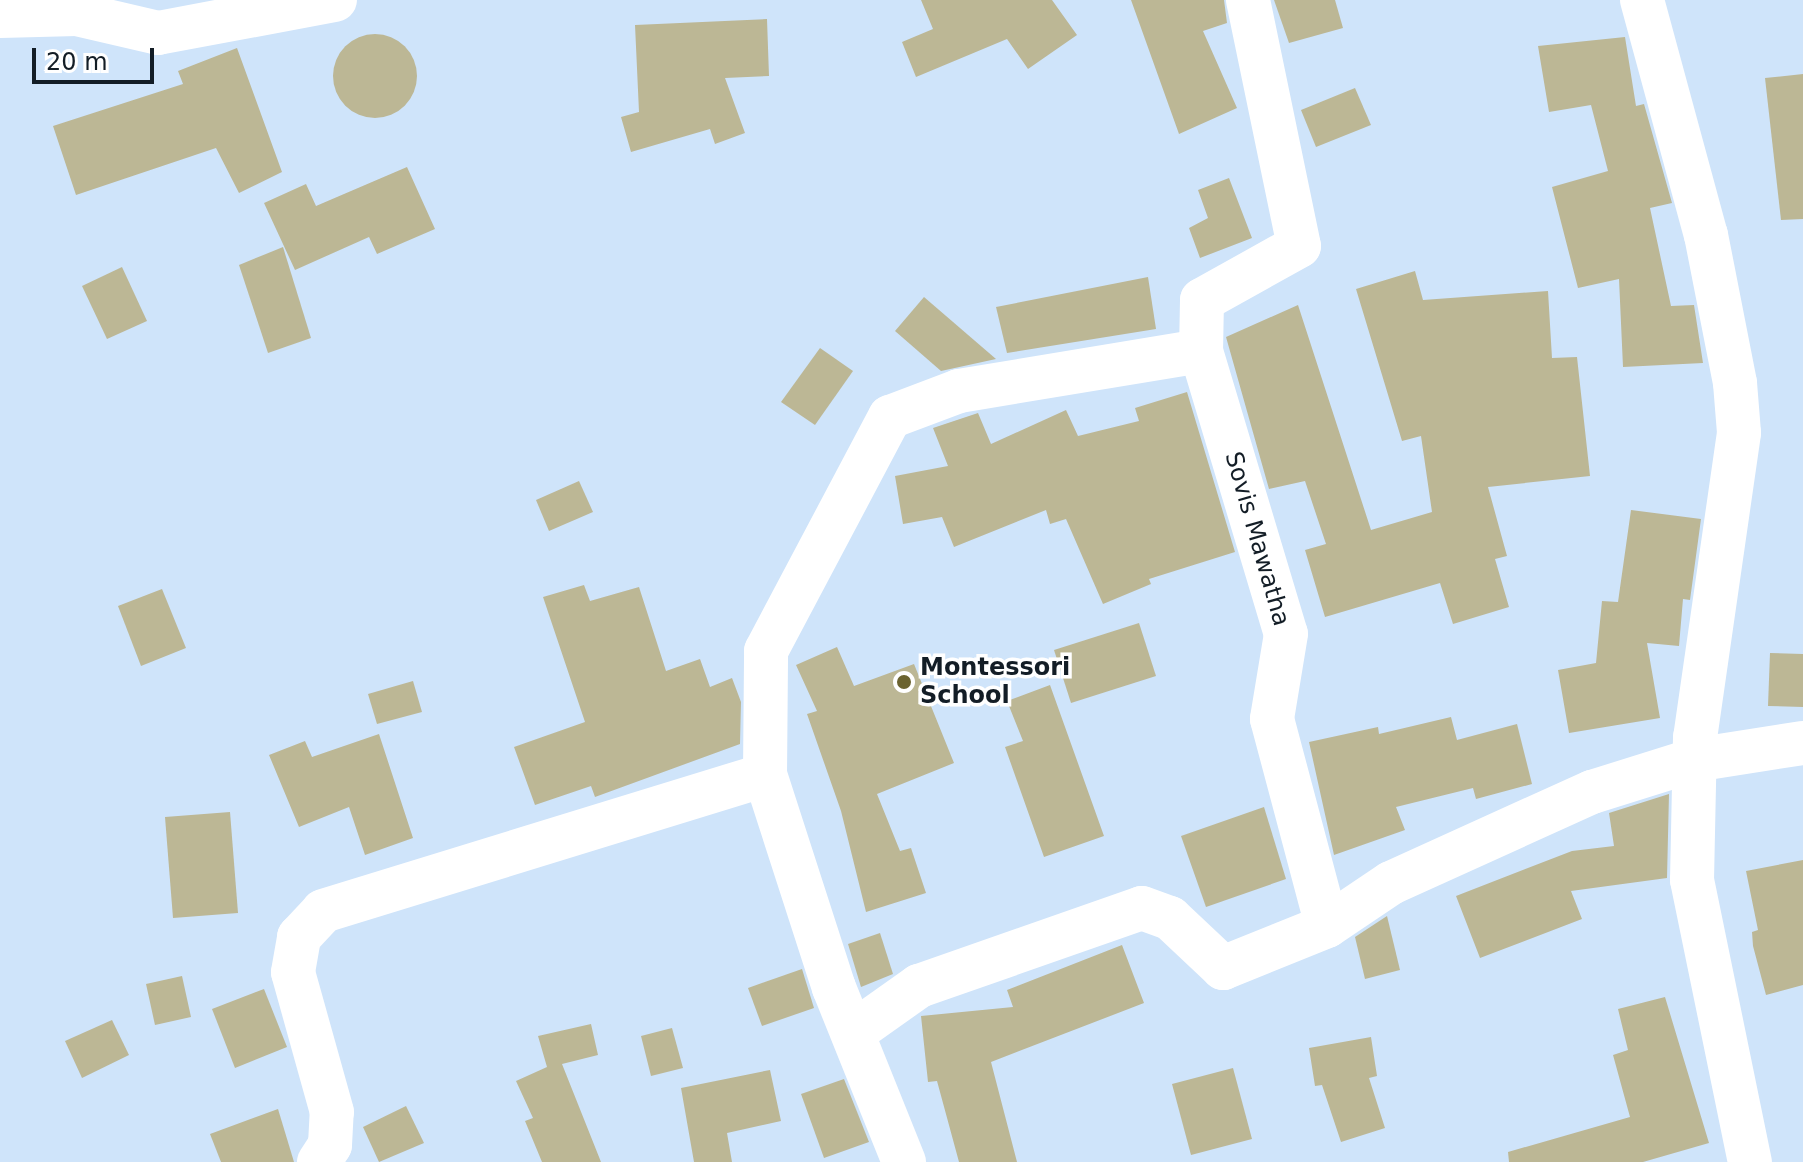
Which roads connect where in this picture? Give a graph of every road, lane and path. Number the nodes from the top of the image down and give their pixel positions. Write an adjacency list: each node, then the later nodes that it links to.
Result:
1 (335, 0): 4 (street)
2 (1248, 0): 5 (street, Sovis Mawatha)
3 (1642, 0): 7 (street)
4 (0, 16)
5 (1201, 351): 8 (street); 9 (street, Sovis Mawatha)
6 (1803, 743): 7 (street)
7 (1694, 760): 9 (street); 13 (street)
8 (765, 775): 10 (street); 11 (street)
9 (1327, 926): 10 (street)
10 (854, 1032): 12 (street)
11 (319, 1162)
12 (904, 1162)
13 (1750, 1162)

